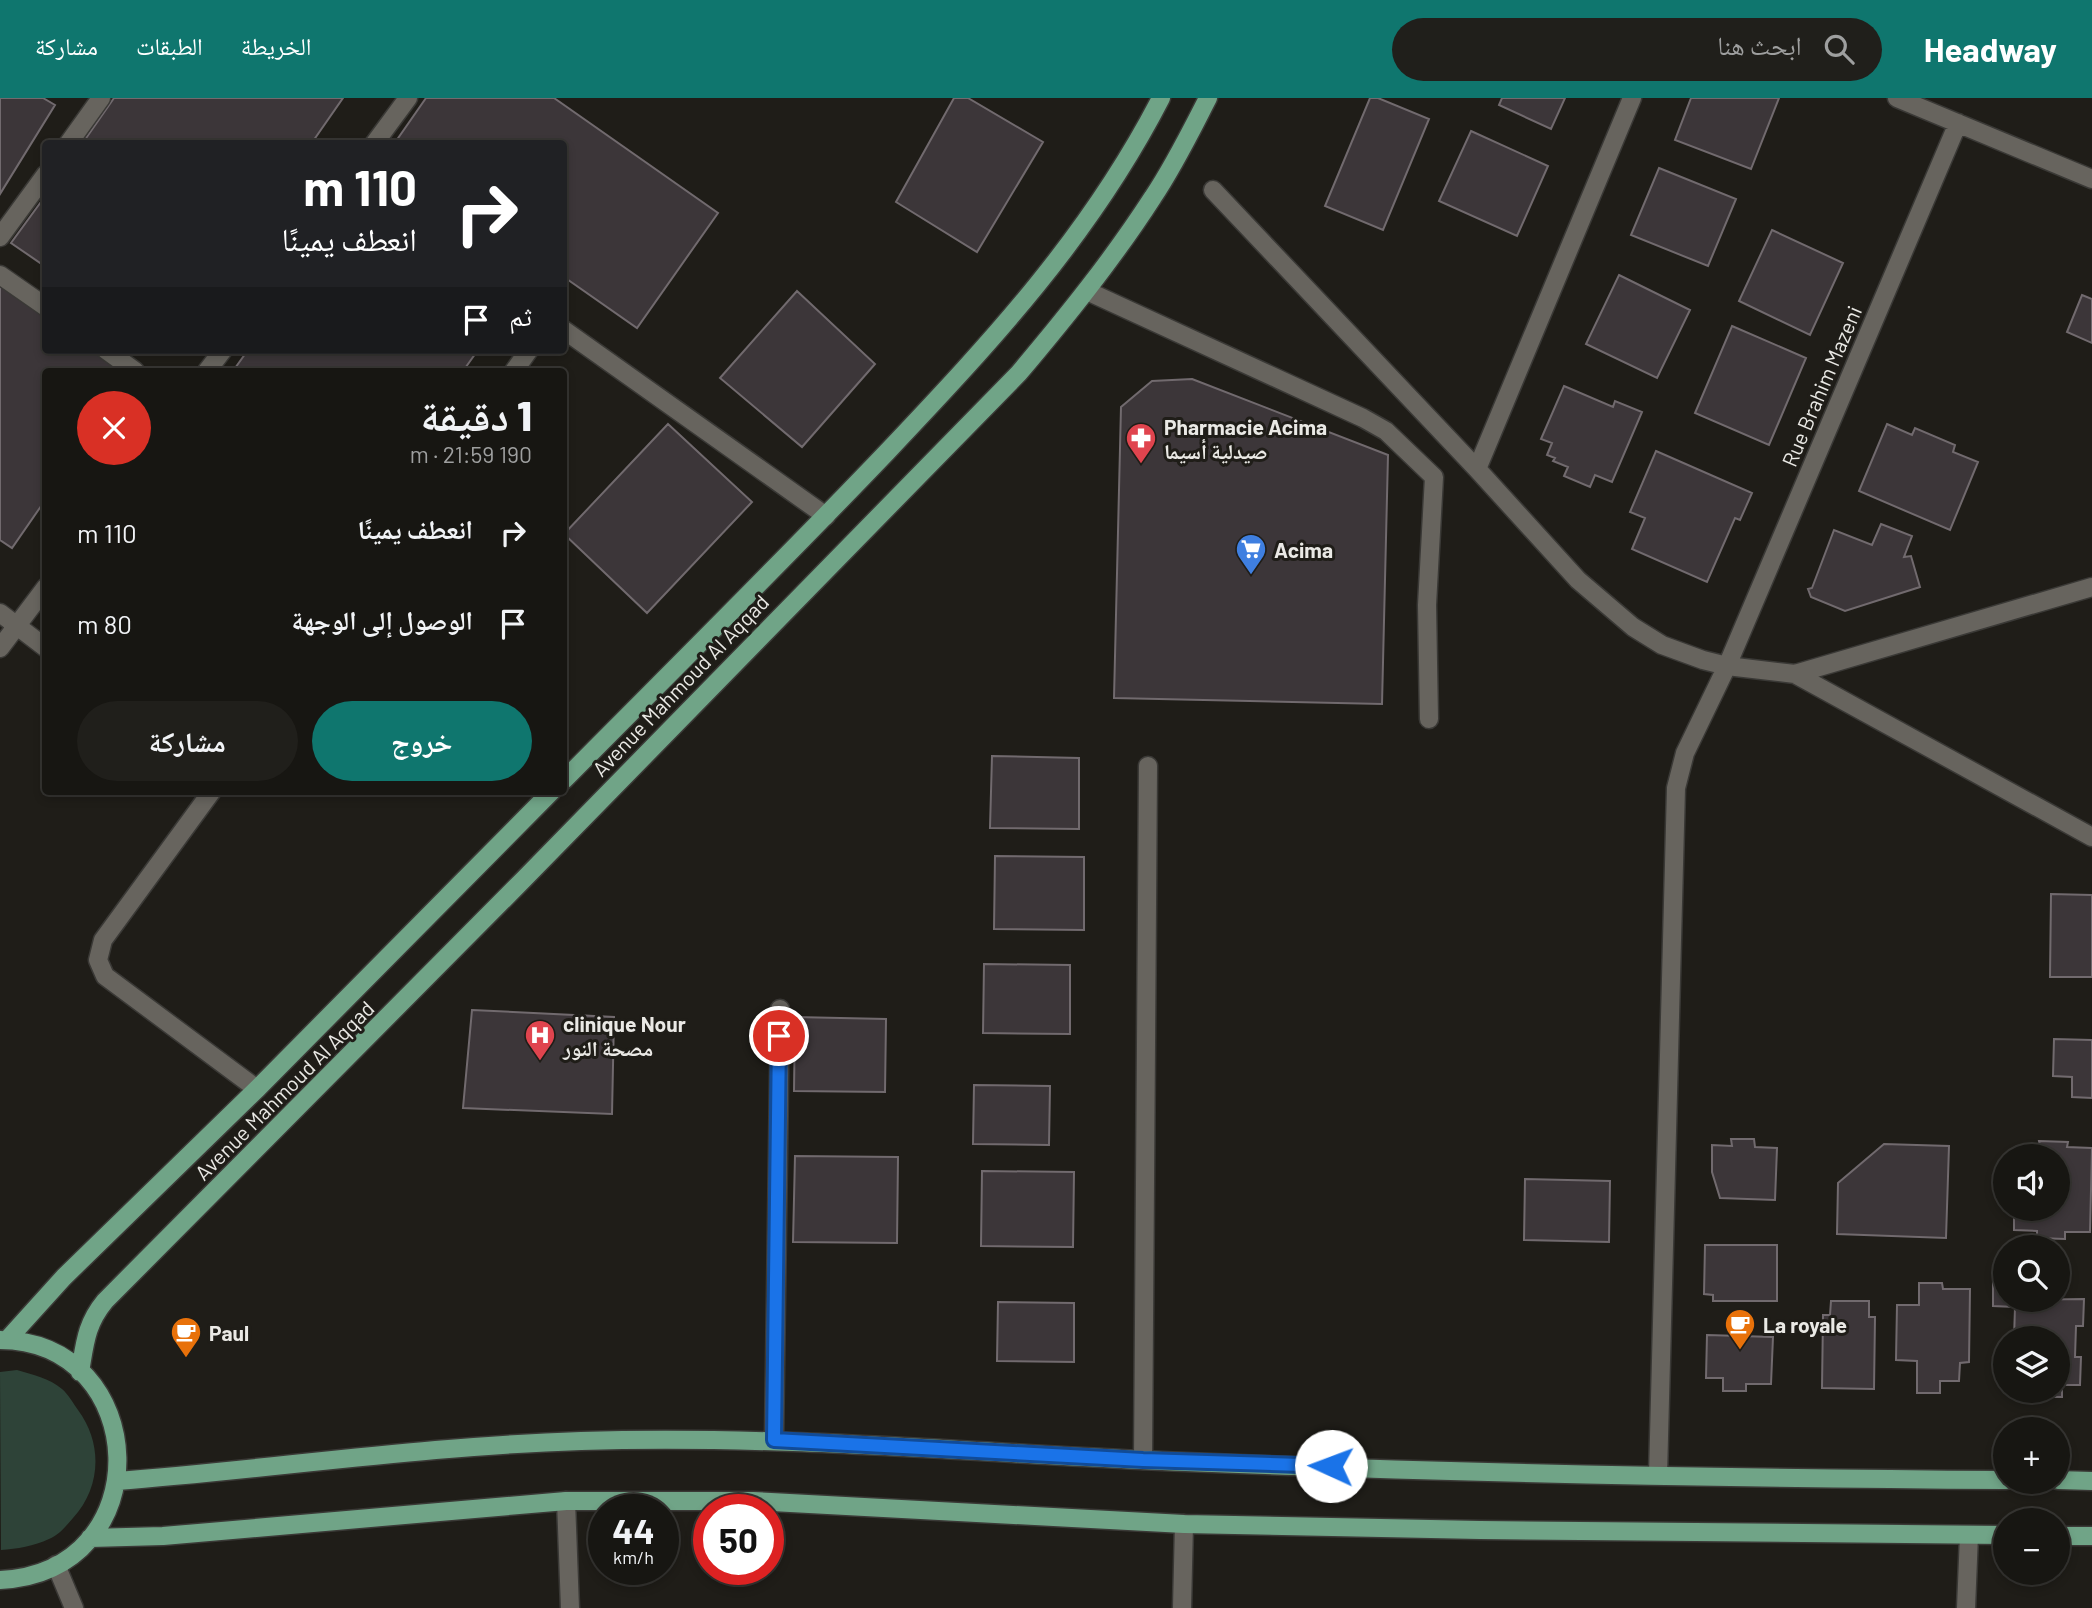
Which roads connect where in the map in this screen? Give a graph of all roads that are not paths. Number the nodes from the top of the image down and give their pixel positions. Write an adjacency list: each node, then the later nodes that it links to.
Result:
1 (101, 98): 8 (street)
2 (408, 98): 9 (street)
3 (1161, 98): 23 (main road, Avenue Mahmoud Al Aqqad)
4 (1208, 98): 15 (main road, Avenue Mahmoud Al Aqqad)
5 (1632, 98): 22 (street)
6 (1897, 98): 7 (street)
7 (1958, 123): 11 (street); 30 (street, Rue Brahim Mazeni)
8 (71, 140)
9 (377, 140)
10 (42, 179): 13 (street)
11 (2092, 179)
12 (1213, 190): 22 (street)
13 (0, 237)
14 (0, 275): 16 (street)
15 (1087, 291): 32 (street); 41 (main road, Avenue Mahmoud Al Aqqad)
16 (42, 304)
17 (567, 332): 23 (street)
18 (112, 354): 20 (street)
19 (220, 354): 21 (street)
20 (131, 368)
21 (209, 368)
22 (1477, 469): 30 (street)
23 (826, 516): 34 (main road, Avenue Mahmoud Al Aqqad)
24 (2092, 587): 31 (street)
25 (42, 592): 27 (street)
26 (0, 613): 27 (street)
27 (17, 625): 28 (street); 29 (street)
28 (42, 645)
29 (0, 648)
30 (1727, 666): 31 (street); 44 (street, Rue Brahim Mazeni)
31 (1795, 674): 37 (street)
32 (1429, 719)
33 (1147, 766): 43 (street)
34 (567, 777)
35 (209, 795): 39 (street)
36 (548, 795): 39 (main road, Avenue Mahmoud Al Aqqad)
37 (2092, 837)
38 (780, 1009): 42 (street)
39 (257, 1089): 40 (main road, Avenue Mahmoud Al Aqqad)
40 (3, 1340): 41 (main road)
41 (80, 1372): 47 (main road)
42 (774, 1440): 43 (main road); 47 (main road)
43 (1143, 1460): 44 (main road)
44 (1658, 1475): 45 (main road)
45 (1993, 1480)
46 (2070, 1480): 48 (main road)
47 (117, 1481): 55 (main road)
48 (2092, 1481)
49 (566, 1501): 50 (main road); 55 (main road); 59 (street)
50 (1184, 1524): 51 (main road); 60 (street)
51 (1969, 1535): 52 (main road); 61 (street)
52 (1993, 1535)
53 (2070, 1536): 54 (main road)
54 (2092, 1536)
55 (90, 1538): 56 (main road)
56 (57, 1565): 57 (main road); 58 (street)
57 (4, 1582)
58 (74, 1608)
59 (570, 1608)
60 (1182, 1608)
61 (1966, 1608)

